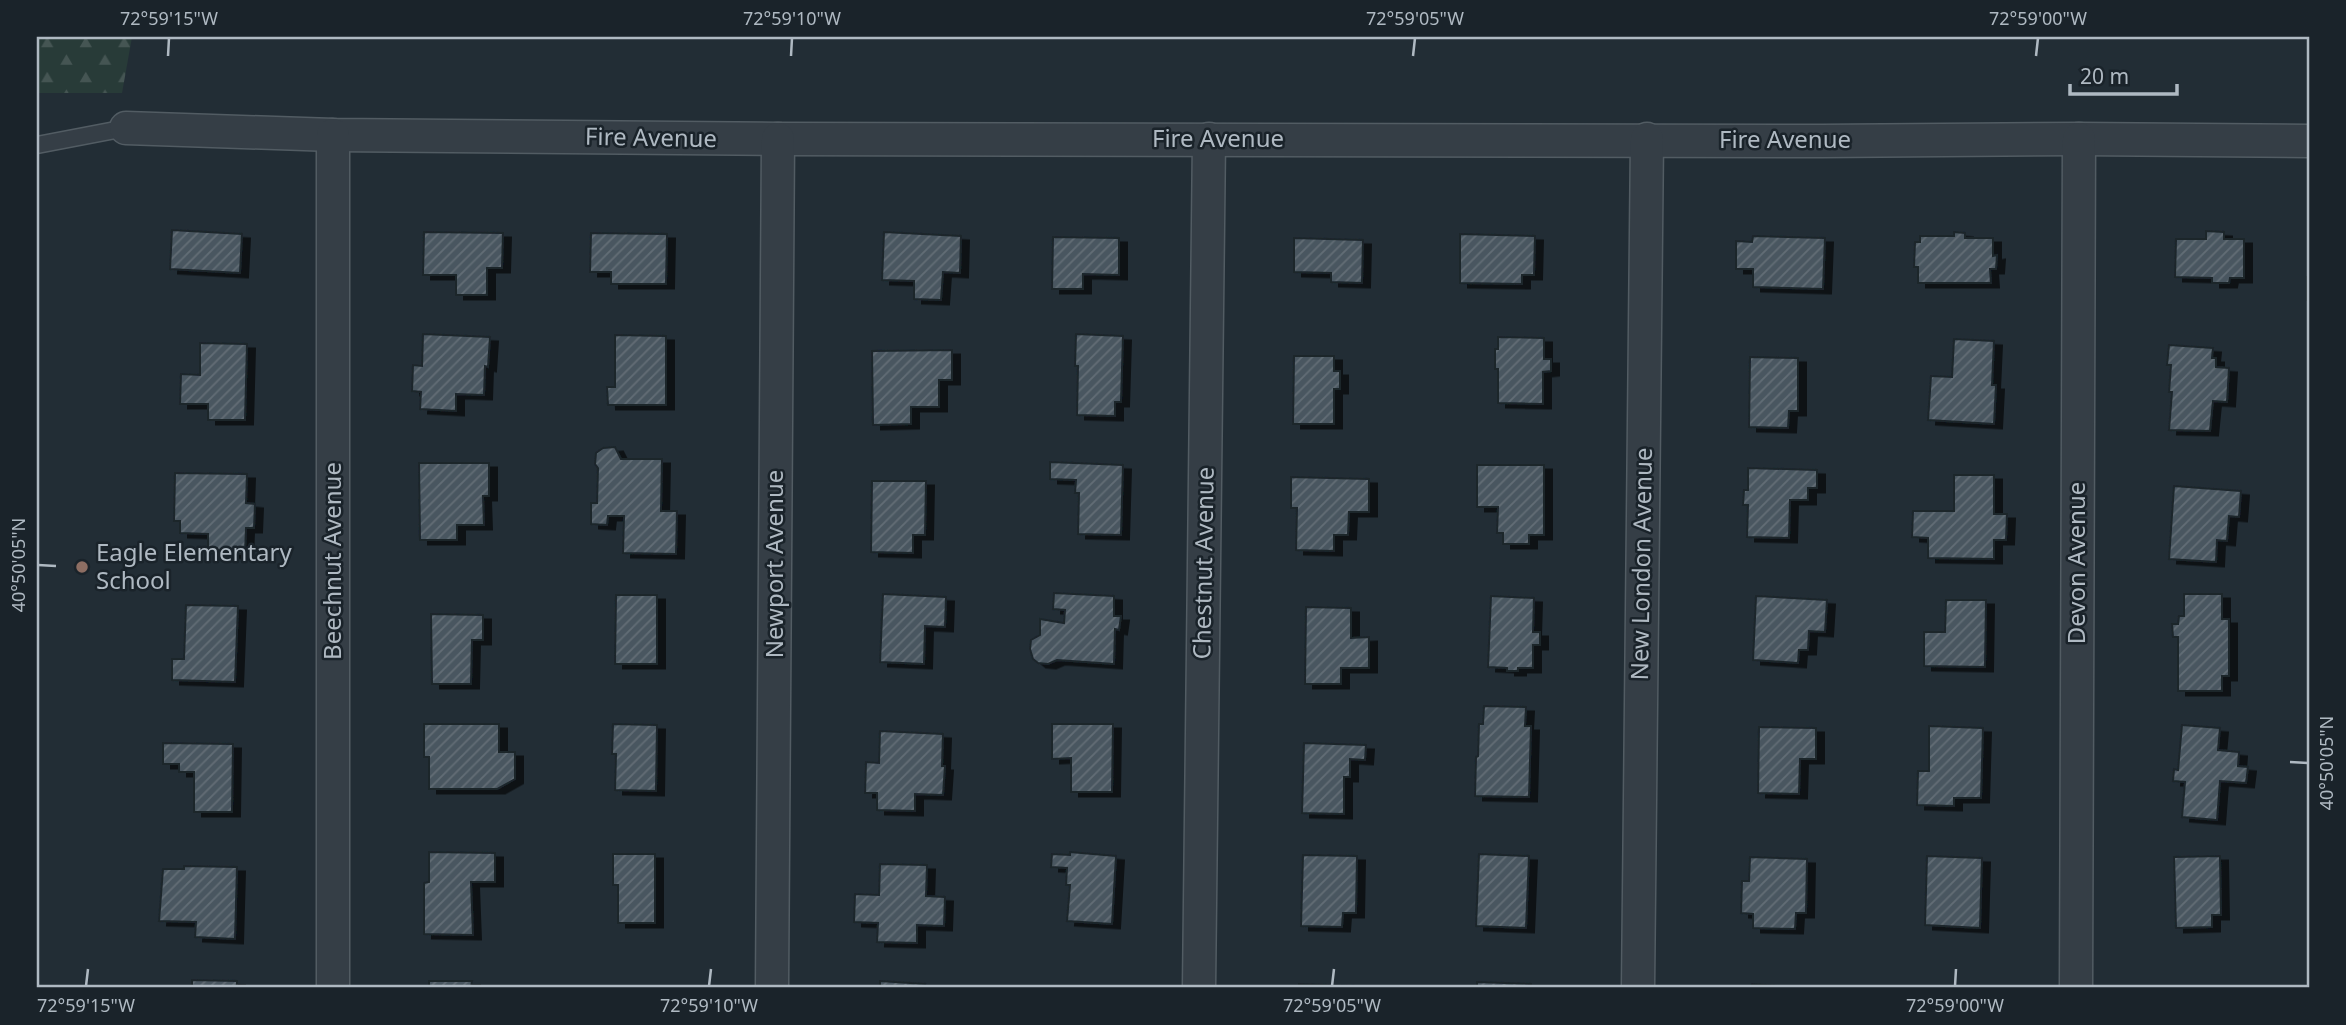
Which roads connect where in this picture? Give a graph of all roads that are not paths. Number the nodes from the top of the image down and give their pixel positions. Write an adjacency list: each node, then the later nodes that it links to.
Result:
1 (126, 128): 2 (street, Fire Avenue); 8 (lane)
2 (333, 135): 3 (street, Fire Avenue); 9 (street, Beechnut Avenue)
3 (778, 139): 4 (street, Fire Avenue); 10 (street, Newport Avenue)
4 (1209, 139): 5 (street, Fire Avenue); 11 (street, Chestnut Avenue)
5 (1647, 139): 6 (street, Fire Avenue); 12 (street, New London Avenue)
6 (2079, 139): 7 (street, Fire Avenue); 13 (street, Devon Avenue)
7 (2309, 141)
8 (37, 145)
9 (333, 988)
10 (772, 988)
11 (1199, 988)
12 (1638, 988)
13 (2076, 988)

